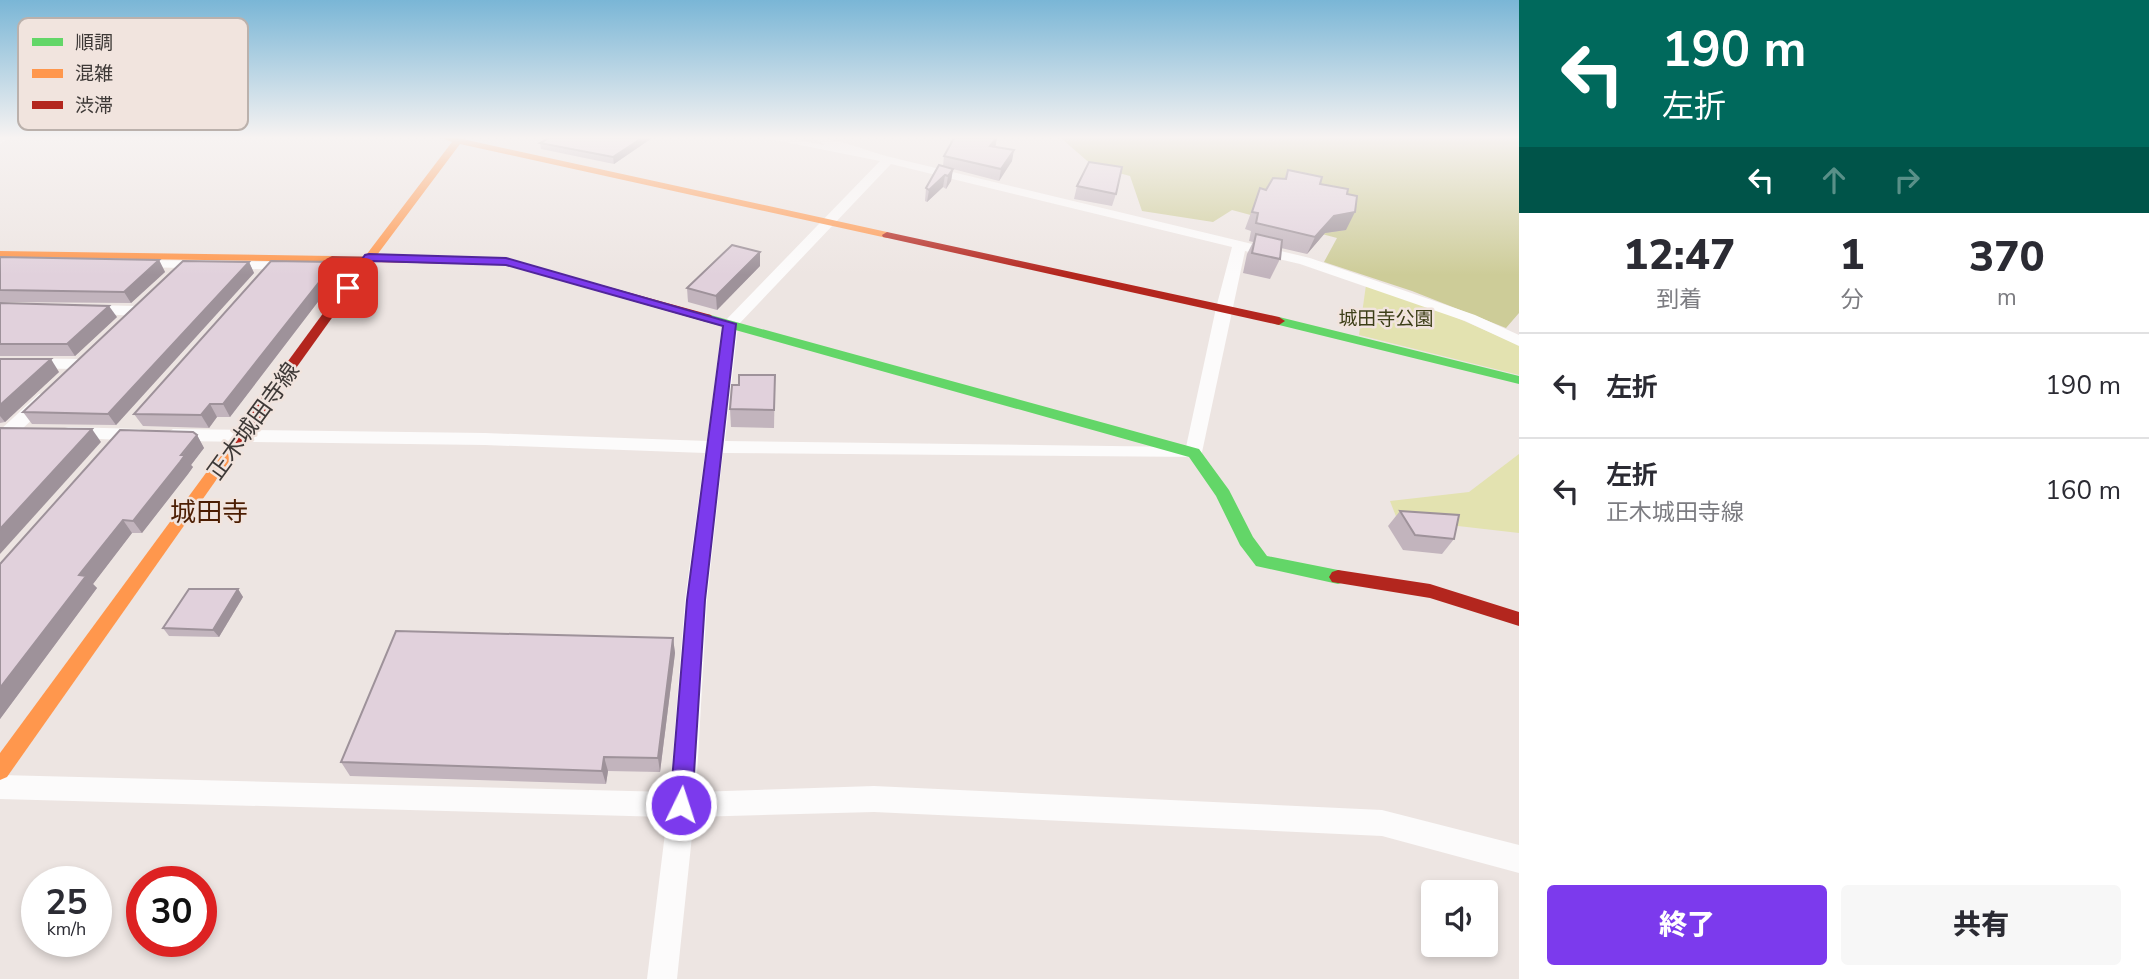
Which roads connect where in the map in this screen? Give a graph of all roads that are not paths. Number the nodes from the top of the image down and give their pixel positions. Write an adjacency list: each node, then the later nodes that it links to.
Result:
1 (421, 184): 9 (street, 正木城田寺線)
2 (661, 184): 5 (street)
3 (864, 184): 5 (street)
4 (987, 184): 6 (street)
5 (830, 220): 14 (street); 16 (street)
6 (1240, 244): 14 (street); 18 (street)
7 (0, 254): 9 (street)
8 (0, 262): 10 (street)
9 (366, 262): 11 (street); 16 (street); 24 (street, 正木城田寺線)
10 (185, 264): 11 (street); 12 (street)
11 (272, 265): 13 (street)
12 (165, 283)
13 (255, 285)
14 (1223, 308): 20 (street); 26 (street)
15 (68, 309): 17 (street)
16 (730, 324): 25 (street); 26 (street)
17 (117, 328)
18 (1519, 341)
19 (0, 363): 22 (street)
20 (1519, 380)
21 (142, 414): 23 (street)
22 (3, 434): 23 (street)
23 (124, 434): 24 (street); 27 (street)
24 (243, 437): 25 (street); 29 (street, 正木城田寺線)
25 (713, 447): 26 (street); 32 (street)
26 (1194, 453): 28 (street)
27 (106, 454)
28 (1519, 619)
29 (8, 746): 30 (street, 正木城田寺線)
30 (0, 770)
31 (0, 787): 32 (street)
32 (681, 805): 33 (street); 34 (street)
33 (1519, 859)
34 (662, 979)

